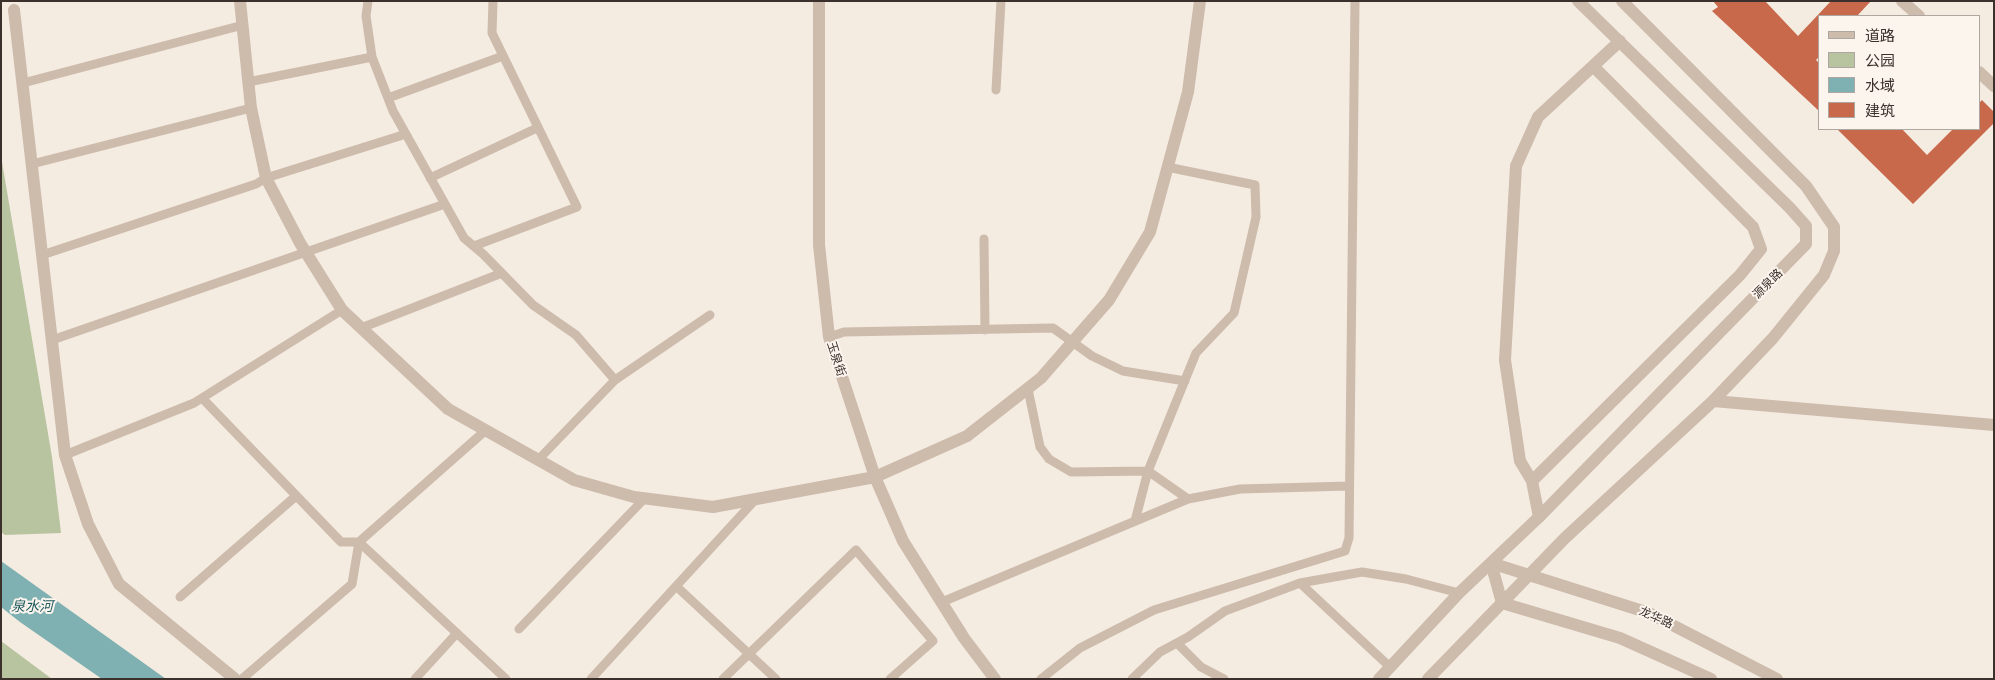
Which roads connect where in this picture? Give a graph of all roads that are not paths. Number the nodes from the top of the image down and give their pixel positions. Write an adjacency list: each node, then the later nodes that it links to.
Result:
1 (240, 1): 13 (street)
2 (368, 1): 16 (lane)
3 (493, 1): 15 (lane)
4 (819, 1): 41 (street, 玉泉街)
5 (1000, 1): 22 (lane)
6 (1200, 1): 28 (street)
7 (1355, 1): 56 (lane)
8 (1578, 1): 14 (street, 源泉路)
9 (1622, 1): 48 (street)
10 (1902, 1): 12 (street)
11 (14, 10): 20 (street)
12 (1917, 15)
13 (243, 25): 19 (street); 20 (lane)
14 (1620, 41): 17 (street); 61 (street, 源泉路)
15 (503, 56): 23 (lane); 25 (lane)
16 (372, 57): 19 (lane); 23 (lane)
17 (1593, 66): 55 (street); 55 (street)
18 (1980, 73): 21 (street)
19 (248, 82): 24 (street)
20 (23, 83): 27 (street)
21 (1994, 86)
22 (996, 90)
23 (388, 98): 26 (lane)
24 (251, 108): 27 (lane); 29 (street)
25 (537, 128): 30 (lane); 33 (lane)
26 (406, 134): 29 (lane); 30 (lane)
27 (32, 164): 35 (street)
28 (1167, 167): 43 (street); 45 (lane)
29 (266, 178): 34 (street); 35 (lane)
30 (430, 178): 31 (lane)
31 (445, 204): 33 (lane); 34 (lane)
32 (984, 238): 40 (lane)
33 (474, 246): 36 (lane)
34 (306, 252): 37 (street); 42 (lane)
35 (42, 255): 42 (street)
36 (502, 273): 39 (lane); 44 (lane)
37 (342, 310): 39 (street); 47 (lane)
38 (710, 315): 44 (lane)
39 (361, 328): 50 (street)
40 (985, 330): 41 (lane); 43 (lane)
41 (829, 337): 54 (street, 玉泉街)
42 (52, 340): 51 (street)
43 (1073, 342): 45 (lane); 46 (street)
44 (615, 380): 52 (lane)
45 (1185, 381): 53 (lane)
46 (1028, 389): 53 (lane); 54 (street)
47 (202, 398): 51 (lane); 57 (lane)
48 (1713, 401): 49 (street); 65 (street)
49 (1994, 425)
50 (486, 430): 52 (street); 63 (lane)
51 (65, 455): 77 (street)
52 (538, 460): 58 (street)
53 (1148, 471): 59 (lane); 62 (lane)
54 (875, 477): 60 (street); 70 (street, 玉泉街)
55 (1532, 481): 61 (street)
56 (1349, 486): 59 (lane); 86 (lane)
57 (296, 496): 63 (lane); 69 (lane)
58 (645, 498): 60 (street); 72 (lane)
59 (1188, 499): 62 (lane)
60 (755, 500): 67 (lane)
61 (1539, 517): 64 (street, 源泉路)
62 (1134, 521): 70 (lane)
63 (360, 542): 73 (lane); 78 (lane)
64 (1491, 563): 65 (street, 龙华路); 68 (street); 71 (street)
65 (1527, 575): 71 (street); 92 (street, 龙华路)
66 (1300, 583): 68 (lane); 74 (lane); 76 (lane)
67 (676, 586): 75 (lane); 81 (lane)
68 (1460, 593): 76 (street)
69 (180, 597)
70 (942, 602): 85 (street, 玉泉街)
71 (1502, 603): 90 (street); 91 (street)
72 (519, 629)
73 (457, 633): 79 (lane); 80 (lane)
74 (1177, 643): 87 (lane); 88 (lane)
75 (748, 653): 82 (lane); 83 (lane); 84 (lane)
76 (1390, 667): 89 (street)
77 (235, 679)
78 (242, 679)
79 (415, 679)
80 (506, 679)
81 (592, 679)
82 (723, 679)
83 (776, 679)
84 (890, 679)
85 (995, 679)
86 (1041, 679)
87 (1132, 679)
88 (1224, 679)
89 (1379, 679)
90 (1428, 679)
91 (1710, 679)
92 (1777, 679)

